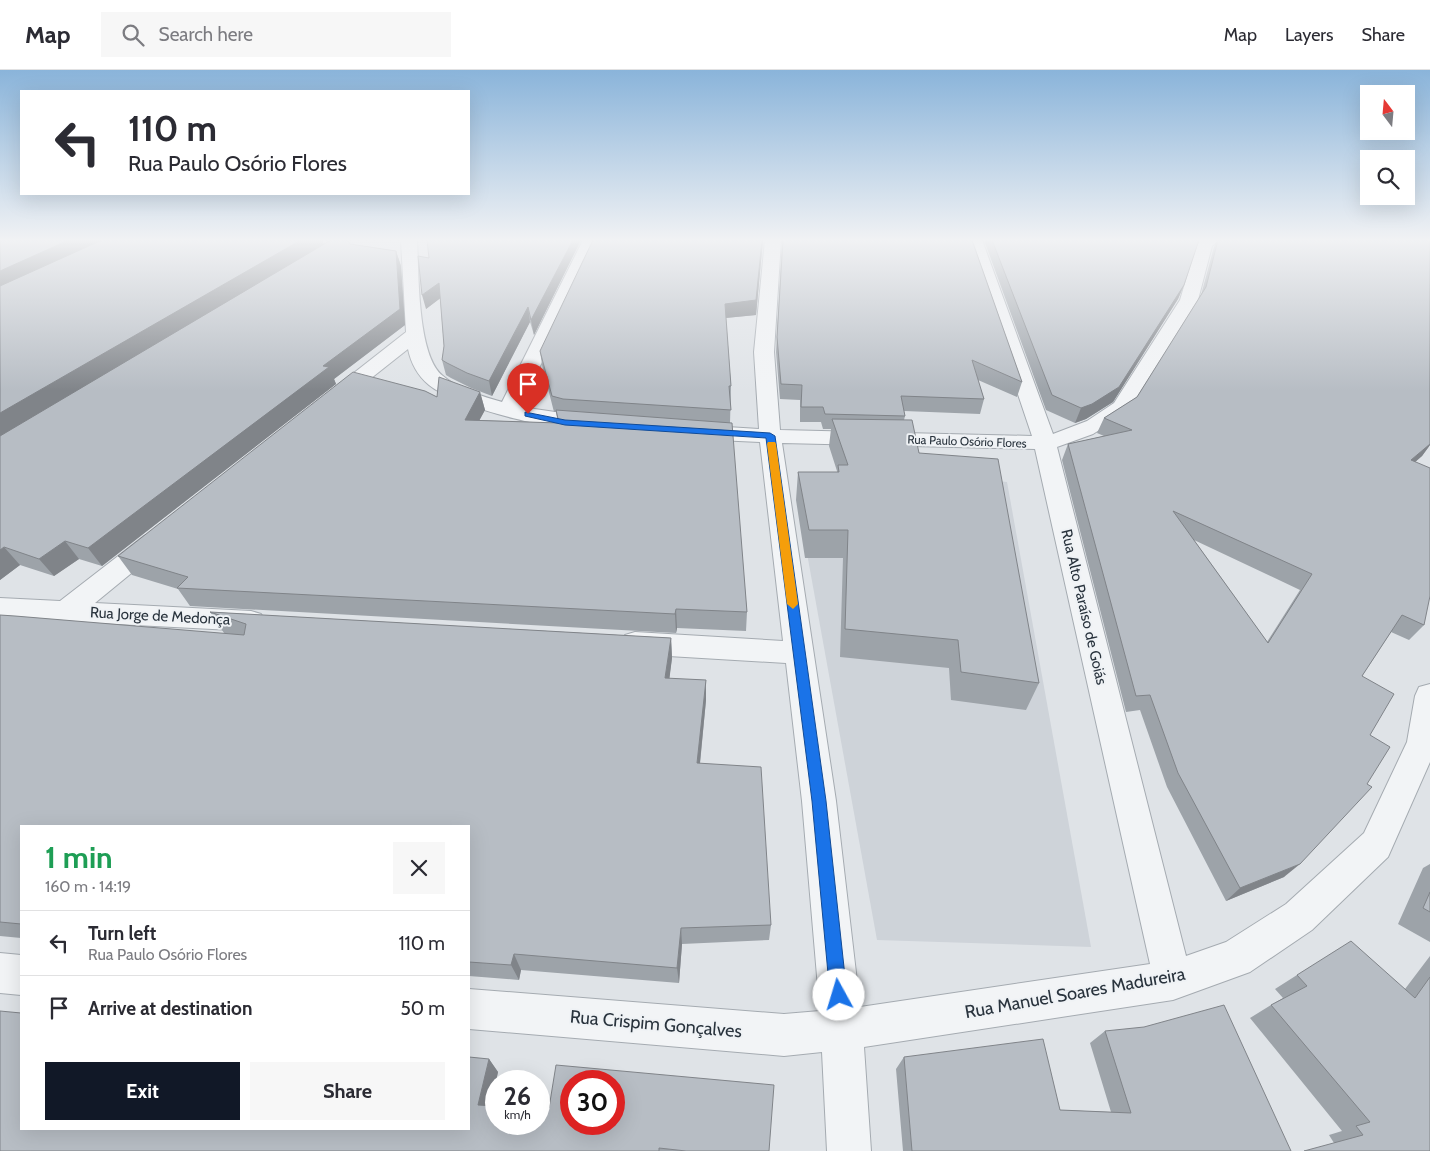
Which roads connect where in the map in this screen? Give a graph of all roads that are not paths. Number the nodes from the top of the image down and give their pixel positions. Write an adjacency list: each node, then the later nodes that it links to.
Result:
1 (412, 290): 6 (street)
2 (567, 290): 7 (street)
3 (769, 290): 11 (street)
4 (992, 290): 12 (street, Rua Alto Paraíso de Goiás)
5 (1191, 290): 12 (street, Rua Paulo Osório Flores)
6 (415, 334): 7 (street); 8 (street)
7 (509, 410): 9 (street)
8 (316, 413)
9 (614, 426)
10 (672, 430): 11 (street, Rua Paulo Osório Flores)
11 (770, 436): 12 (street, Rua Paulo Osório Flores); 18 (street)
12 (1045, 443): 22 (street, Rua Alto Paraíso de Goiás)
13 (168, 530): 15 (street)
14 (0, 608): 15 (street, Rua Jorge de Medonça)
15 (66, 611): 16 (street, Rua Jorge de Medonça)
16 (274, 623)
17 (611, 642): 18 (street)
18 (799, 653): 24 (street)
19 (1430, 696): 22 (street, Rua Manuel Soares Madureira)
20 (0, 973): 21 (street)
21 (20, 974)
22 (1173, 980): 24 (street, Rua Manuel Soares Madureira)
23 (470, 1009): 24 (street, Rua Crispim Gonçalves)
24 (842, 1030): 25 (street)
25 (849, 1151)

